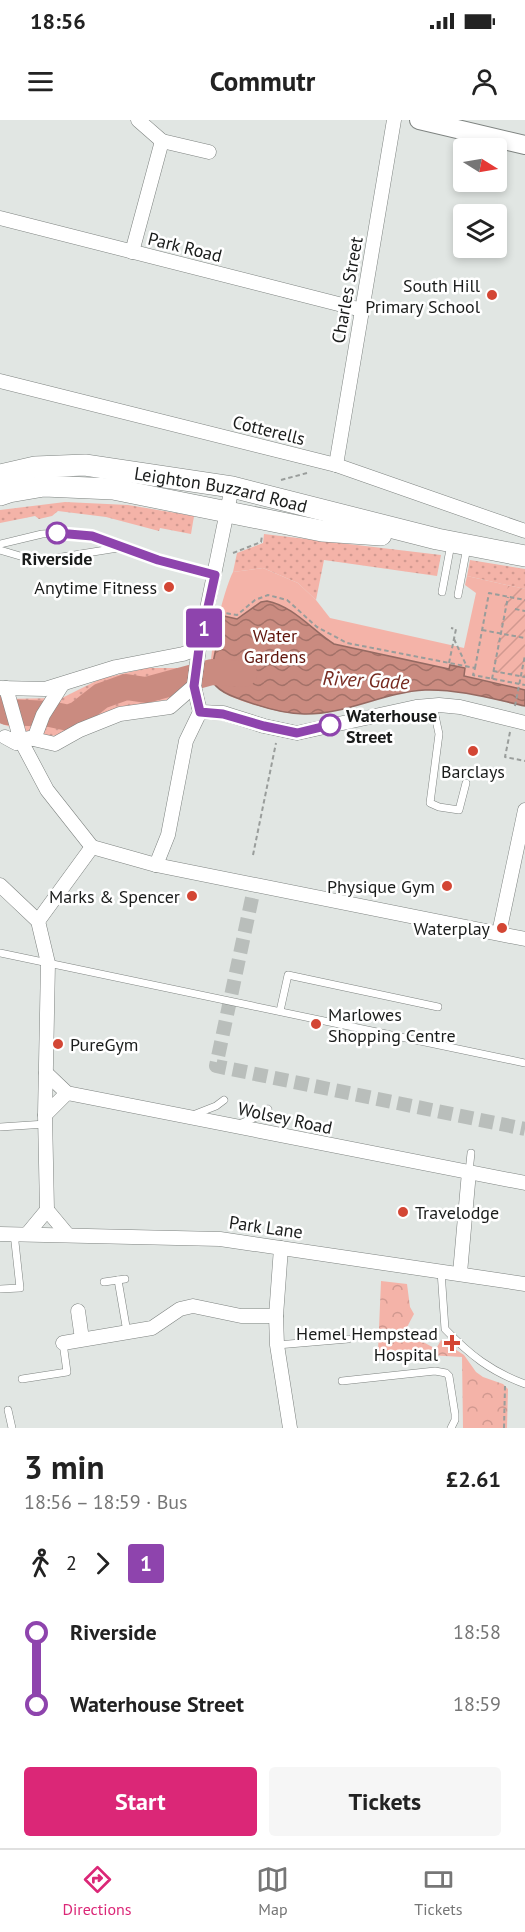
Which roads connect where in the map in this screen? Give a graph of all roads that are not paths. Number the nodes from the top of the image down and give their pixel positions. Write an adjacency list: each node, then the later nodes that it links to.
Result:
1 (138, 120): 4 (street)
2 (394, 120): 9 (street, Charles Street)
3 (419, 120): 5 (street)
4 (162, 141): 6 (street); 8 (street)
5 (525, 145)
6 (209, 153)
7 (0, 219): 8 (street, Park Road)
8 (132, 252): 9 (street, Park Road)
9 (362, 310): 11 (street, Charles Street)
10 (0, 381): 11 (street, Cotterells)
11 (336, 465): 16 (street, Cotterells)
12 (0, 475): 13 (main road, Leighton Buzzard Road)
13 (232, 488): 15 (street); 17 (main road, Leighton Buzzard Road)
14 (0, 495): 15 (main road, Leighton Buzzard Road)
15 (228, 511): 17 (main road, Leighton Buzzard Road); 22 (street)
16 (525, 531)
17 (452, 542): 21 (main road, Leighton Buzzard Road); 23 (lane); 24 (lane)
18 (0, 544): 19 (lane)
19 (124, 547): 20 (lane); 22 (lane)
20 (0, 550)
21 (525, 556)
22 (215, 575): 25 (street)
23 (442, 592)
24 (458, 595)
25 (199, 648): 26 (street); 27 (street)
26 (62, 685): 28 (street); 33 (street)
27 (194, 686): 30 (street); 33 (street)
28 (3, 688): 33 (street)
29 (433, 706): 30 (street); 31 (street); 34 (lane)
30 (200, 712): 37 (street)
31 (517, 716)
32 (5, 737): 33 (street)
33 (27, 740): 36 (street)
34 (466, 783)
35 (525, 810): 40 (street)
36 (92, 847): 37 (street); 39 (street)
37 (156, 864): 40 (street)
38 (0, 885): 39 (street)
39 (38, 921): 43 (street)
40 (499, 933): 41 (street)
41 (525, 939)
42 (0, 953): 43 (lane)
43 (48, 963): 45 (lane); 47 (street)
44 (438, 1007): 45 (lane)
45 (280, 1011): 46 (lane)
46 (525, 1063)
47 (46, 1073): 48 (street); 52 (street)
48 (67, 1093): 51 (street, Wolsey Road); 52 (street)
49 (224, 1100): 51 (lane)
50 (268, 1109): 53 (lane)
51 (190, 1116): 53 (street, Wolsey Road)
52 (46, 1119): 54 (lane); 58 (street)
53 (234, 1126): 56 (street, Wolsey Road)
54 (0, 1127)
55 (471, 1153): 56 (lane)
56 (469, 1172): 57 (street, Wolsey Road); 64 (street)
57 (525, 1183)
58 (47, 1210): 59 (street); 61 (street)
59 (21, 1233): 60 (street, Park Lane); 61 (street, Park Lane); 67 (lane)
60 (0, 1234)
61 (67, 1234): 62 (street, Park Lane)
62 (281, 1248): 63 (street, Park Lane); 69 (street)
63 (441, 1271): 64 (street, Park Lane); 77 (lane)
64 (460, 1273): 66 (street, Park Lane)
65 (104, 1282): 70 (lane)
66 (525, 1284)
67 (0, 1289)
68 (78, 1311): 71 (street)
69 (276, 1316): 70 (street); 74 (street)
70 (127, 1332): 71 (street)
71 (82, 1339): 73 (street)
72 (348, 1339): 74 (lane)
73 (63, 1343): 75 (lane)
74 (277, 1345): 80 (street)
75 (22, 1379)
76 (342, 1382): 81 (lane)
77 (525, 1384)
78 (8, 1410): 79 (lane)
79 (12, 1428)
80 (290, 1428)
81 (451, 1428)

